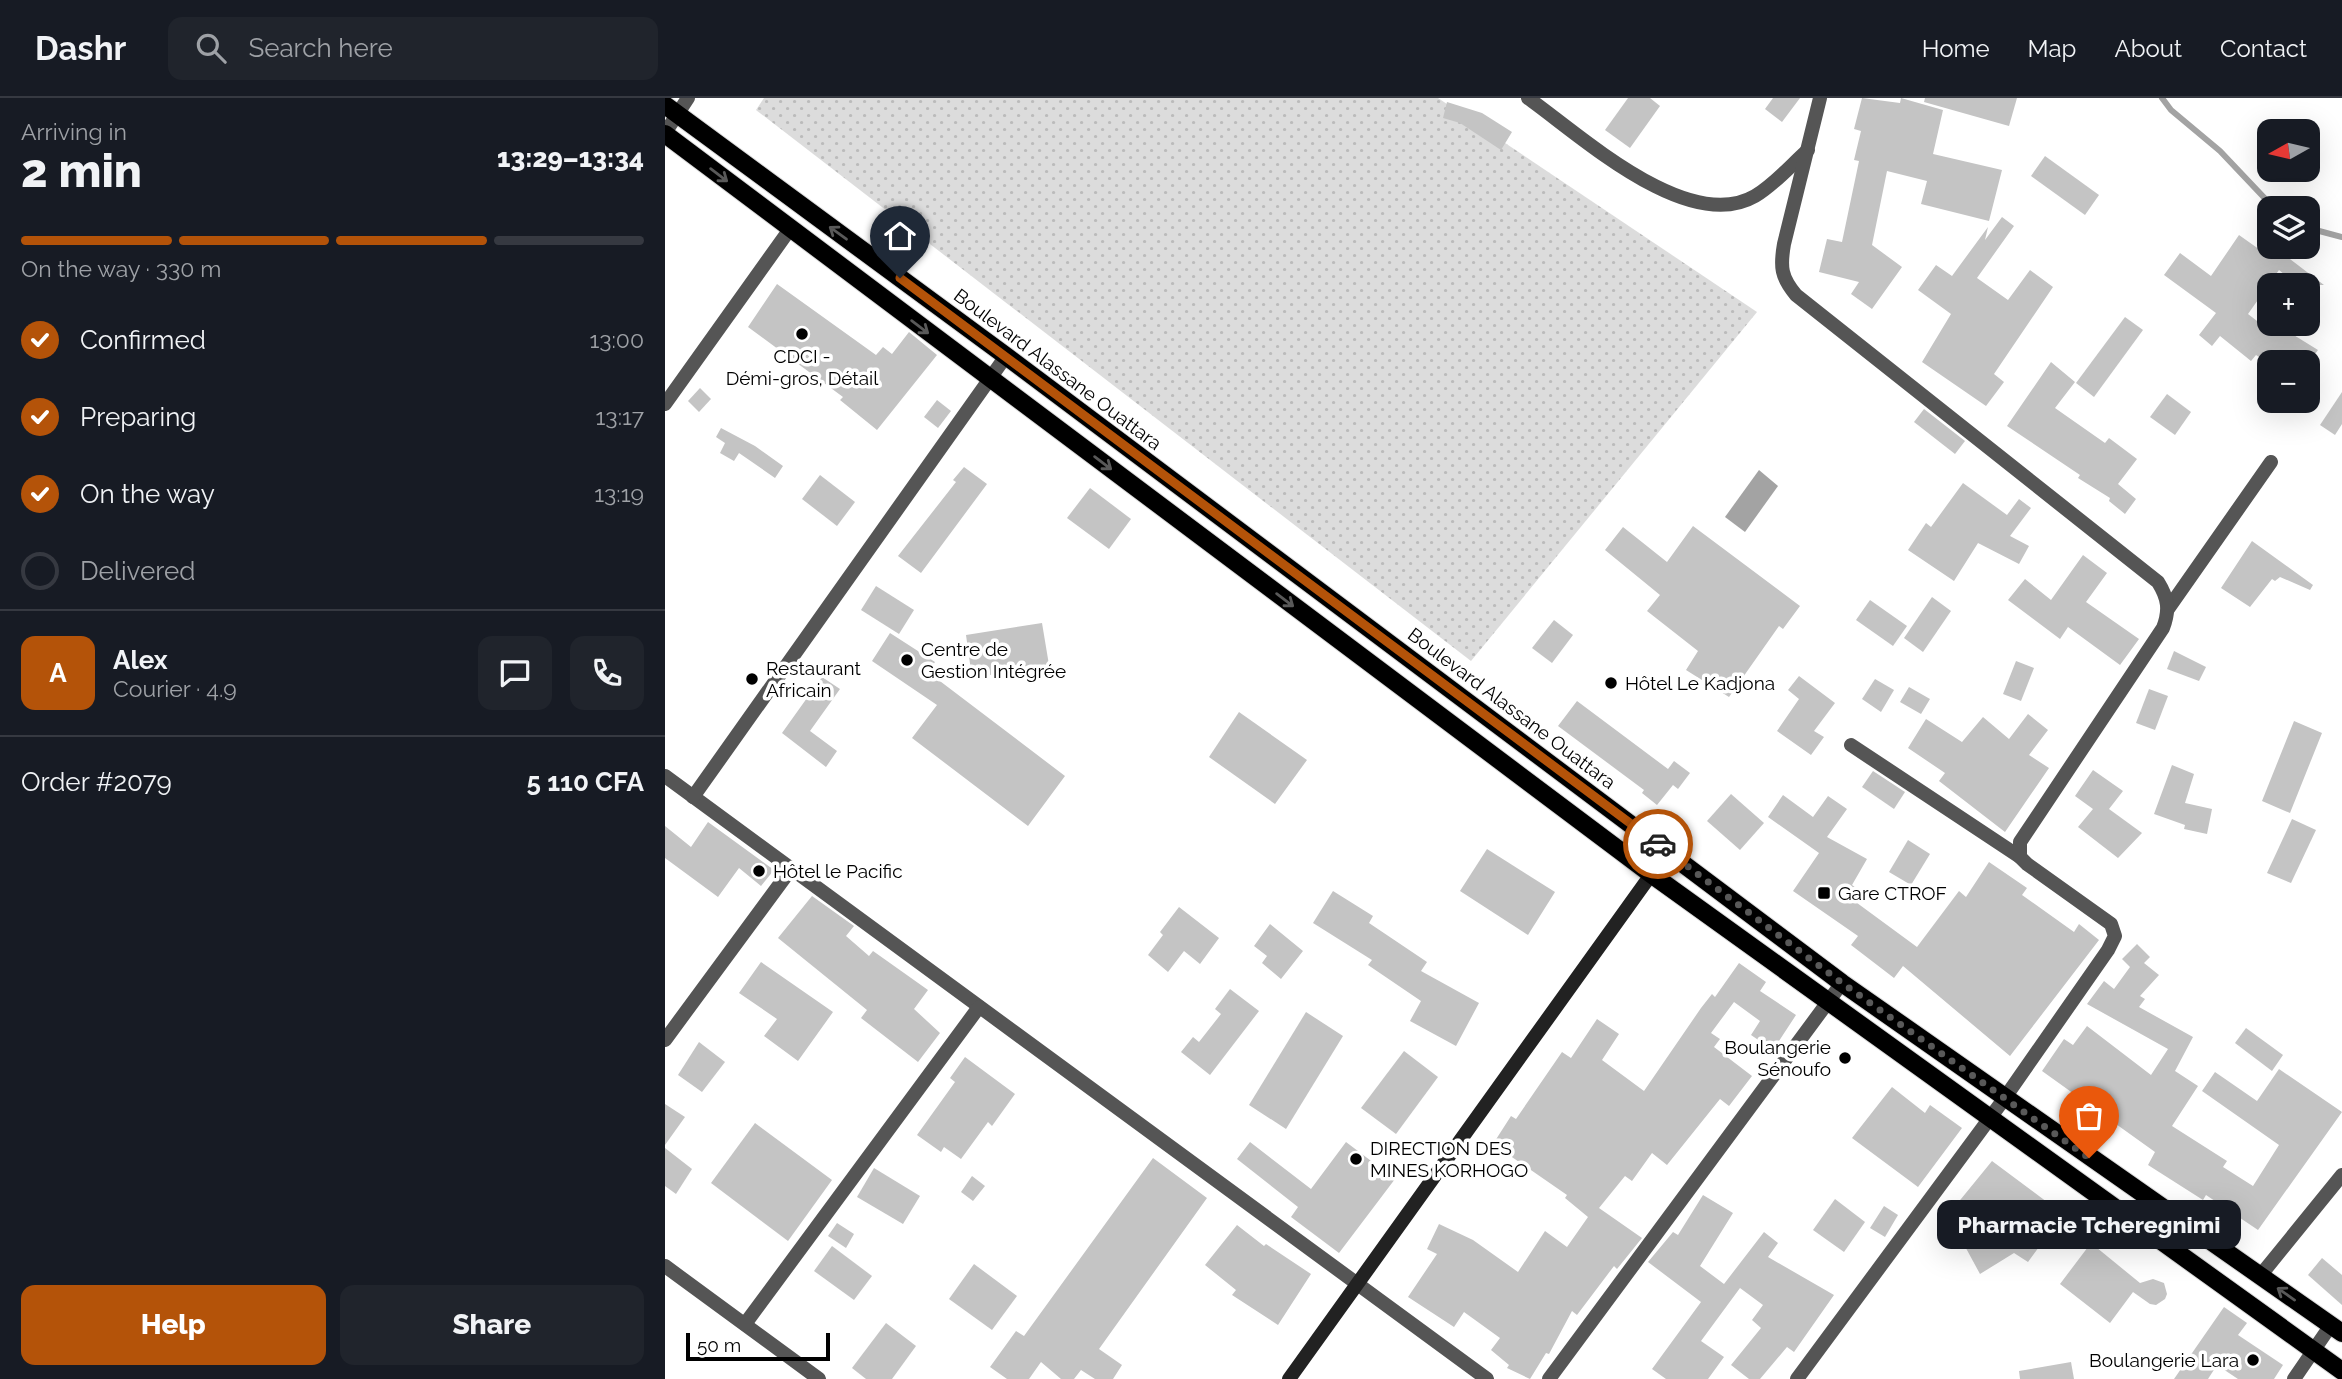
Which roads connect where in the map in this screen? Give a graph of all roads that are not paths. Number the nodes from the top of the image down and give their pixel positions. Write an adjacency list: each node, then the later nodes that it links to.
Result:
1 (688, 98): 4 (street)
2 (1528, 98): 6 (street)
3 (1820, 98): 6 (street)
4 (671, 110): 5 (street); 8 (main road, Boulevard Alassane Ouattara, one-way to 4)
5 (665, 133): 7 (main road, one-way to 7)
6 (1808, 150): 13 (street)
7 (790, 229): 9 (main road, one-way to 9); 10 (street)
8 (1006, 356): 9 (street); 12 (main road, Boulevard Alassane Ouattara)
9 (989, 378): 14 (main road, one-way to 14); 17 (street)
10 (665, 404)
11 (2271, 462): 13 (street)
12 (1343, 608): 14 (main road); 18 (main road, Boulevard Alassane Ouattara)
13 (2168, 609): 19 (street)
14 (1327, 631): 21 (main road)
15 (1851, 745): 19 (street)
16 (665, 776): 17 (street)
17 (693, 797): 20 (street)
18 (1668, 851): 21 (street); 22 (main road, Boulevard Alassane Ouattara)
19 (2020, 857): 26 (street)
20 (791, 869): 24 (street); 25 (street)
21 (1651, 874): 23 (main road); 31 (street)
22 (1842, 983): 23 (street); 26 (main road, Boulevard Alassane Ouattara)
23 (1827, 1003): 27 (main road); 39 (street)
24 (979, 1007): 31 (street); 32 (street)
25 (665, 1040)
26 (2004, 1099): 27 (street); 30 (main road, Boulevard Alassane Ouattara)
27 (1990, 1118): 34 (main road); 40 (street)
28 (2342, 1175): 30 (street)
29 (665, 1266): 32 (street)
30 (2260, 1276): 33 (main road, Boulevard Alassane Ouattara, one-way to 30)
31 (1358, 1284): 37 (street); 38 (street)
32 (745, 1324): 36 (street)
33 (2337, 1329): 34 (street)
34 (2314, 1351): 35 (main road); 41 (street)
35 (2342, 1371)
36 (819, 1379)
37 (1289, 1379)
38 (1487, 1379)
39 (1549, 1379)
40 (1797, 1379)
41 (2294, 1379)

